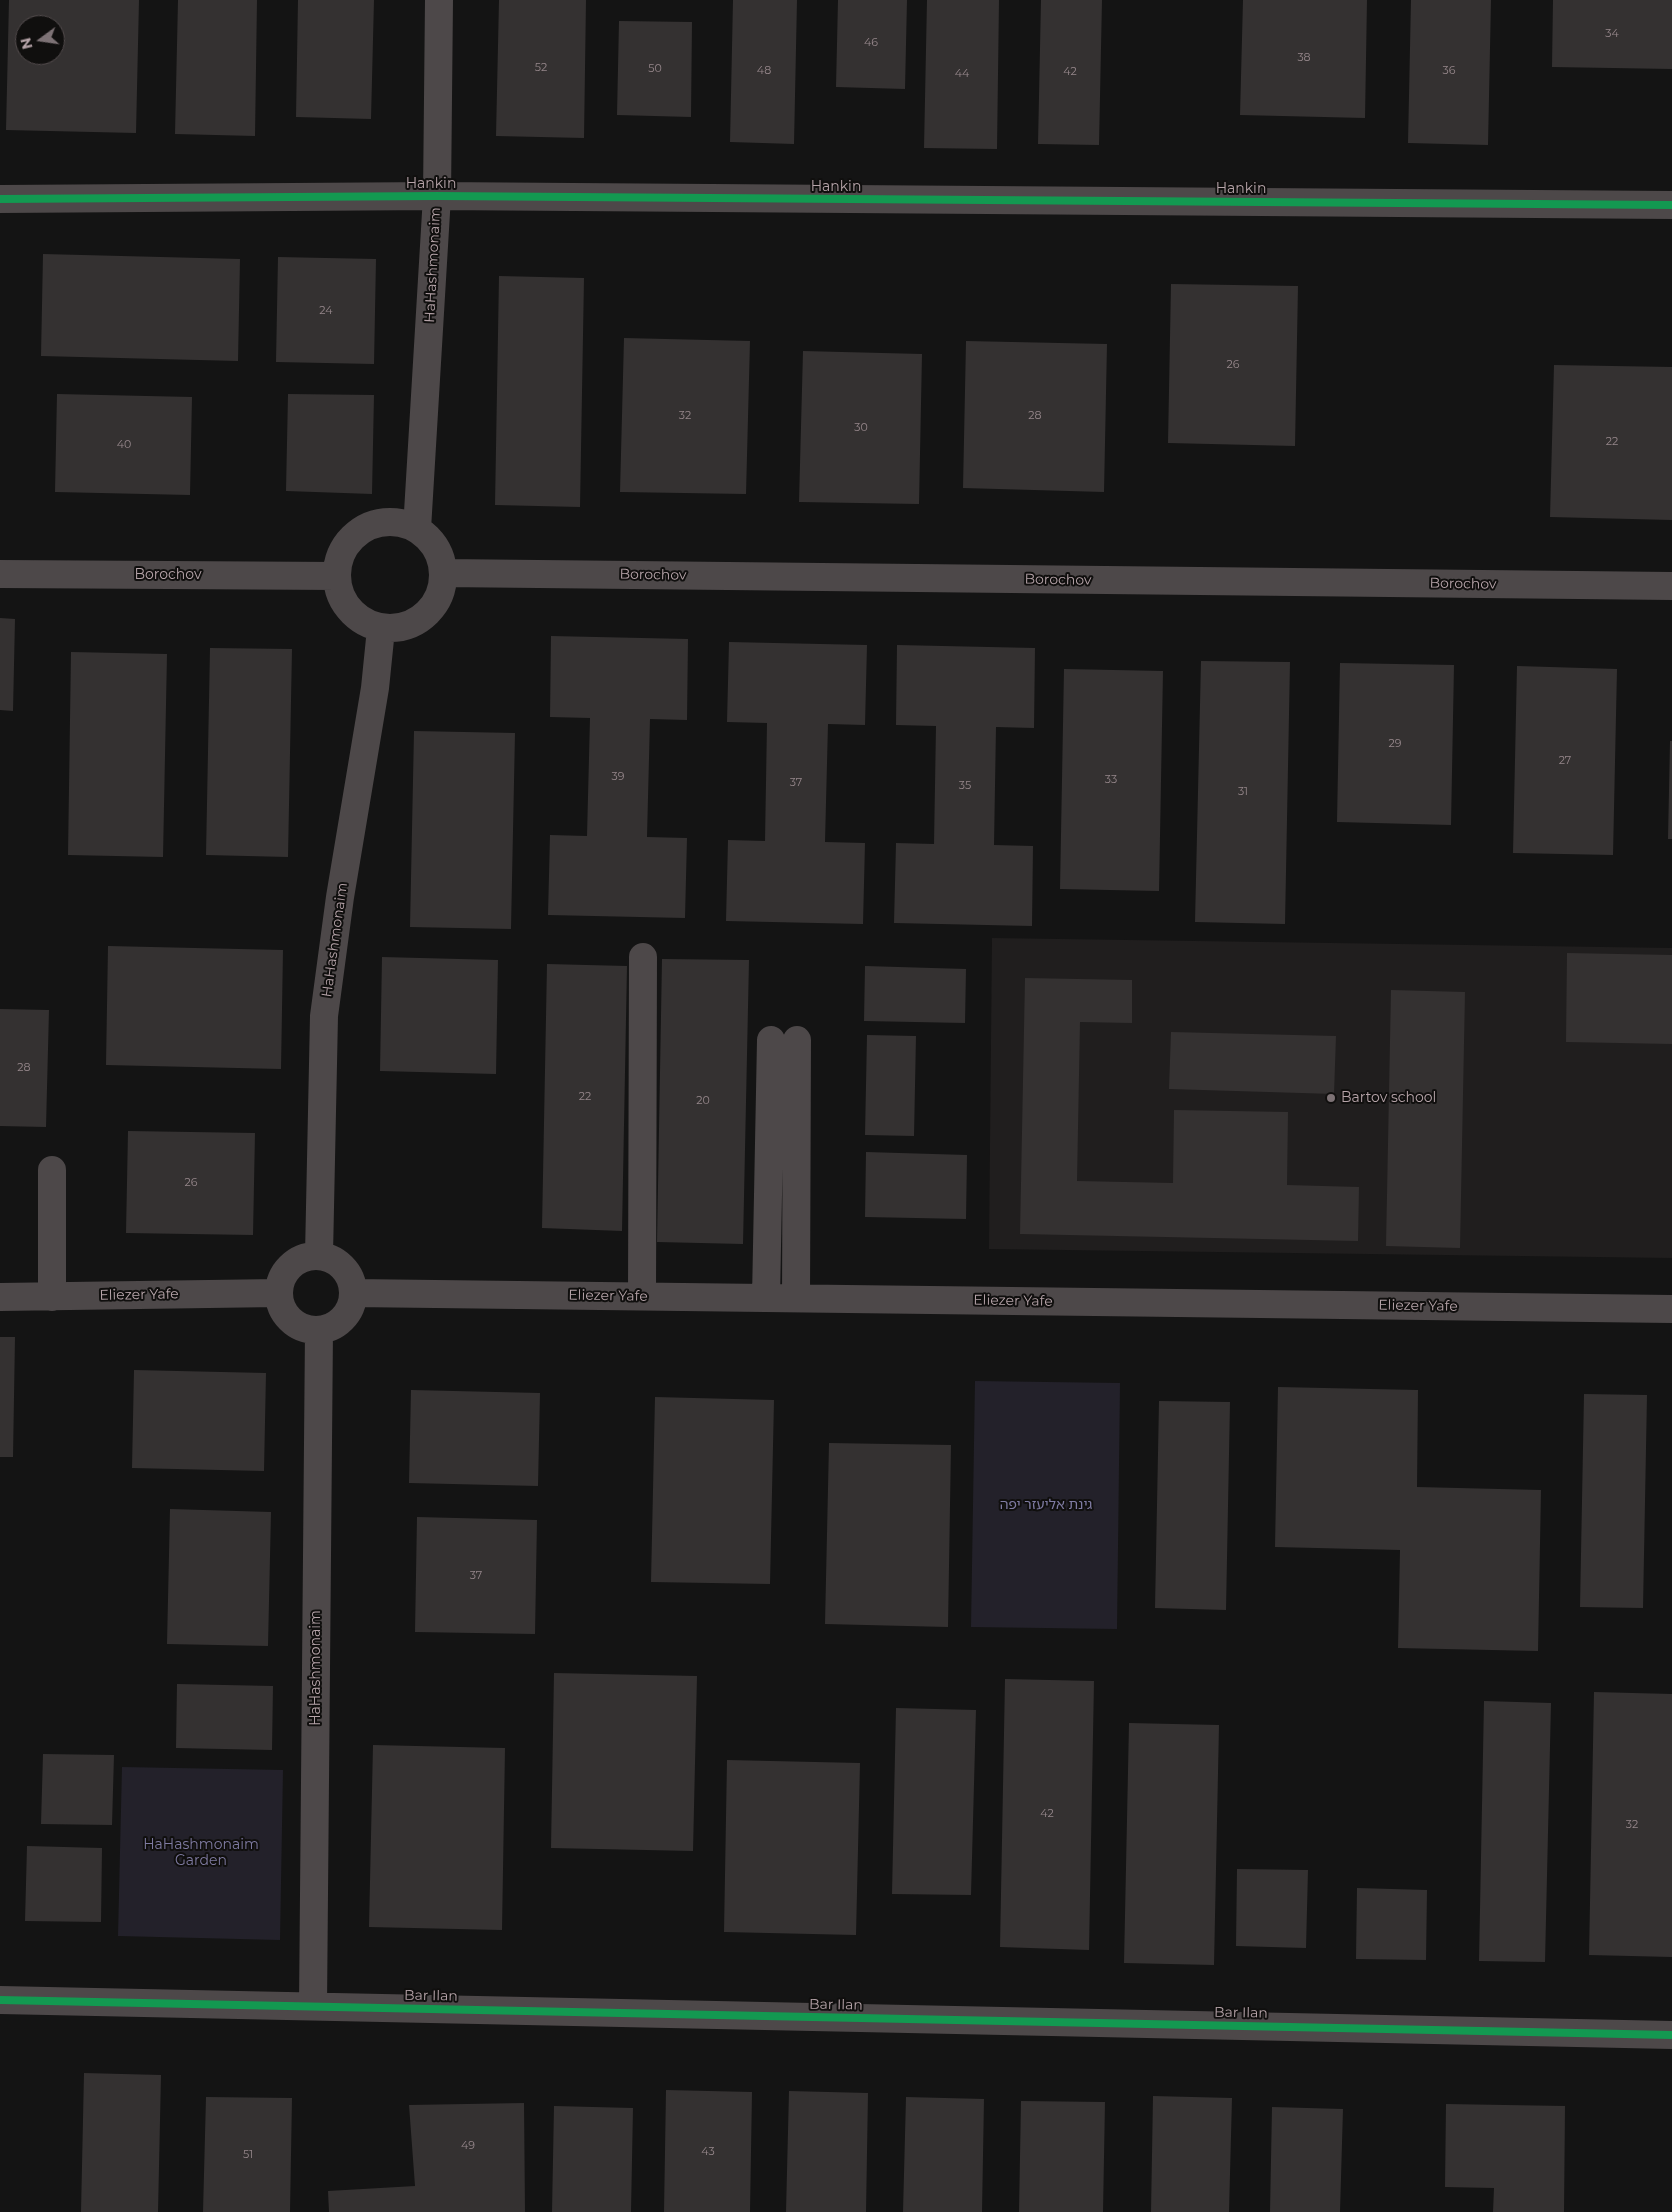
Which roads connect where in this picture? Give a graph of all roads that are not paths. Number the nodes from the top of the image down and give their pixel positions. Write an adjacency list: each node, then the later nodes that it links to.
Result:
1 (439, 0): 2 (street, HaHashmonaim)
2 (437, 196): 3 (street, Hankin); 4 (street, Hankin); 5 (street, HaHashmonaim)
3 (0, 199)
4 (1672, 205)
5 (417, 529): 6 (street); 8 (street)
6 (444, 573): 9 (street, Borochov); 10 (street)
7 (0, 574): 8 (street, Borochov)
8 (337, 576): 10 (street)
9 (1672, 586)
10 (381, 628): 13 (street, HaHashmonaim)
11 (643, 957): 17 (street)
12 (52, 1170): 16 (street)
13 (319, 1255): 14 (street); 15 (street)
14 (278, 1293): 16 (street, Eliezer Yafe); 22 (street)
15 (353, 1293): 17 (street, Eliezer Yafe); 22 (street)
16 (52, 1296): 18 (street, Eliezer Yafe)
17 (642, 1296): 19 (street, Eliezer Yafe)
18 (0, 1297)
19 (766, 1298): 20 (street, Eliezer Yafe); 20 (street)
20 (796, 1298): 21 (street, Eliezer Yafe)
21 (1672, 1309)
22 (319, 1330): 24 (street, HaHashmonaim)
23 (0, 2000): 24 (street, Bar Ilan)
24 (314, 2006): 25 (street, Bar Ilan)
25 (1672, 2035)

